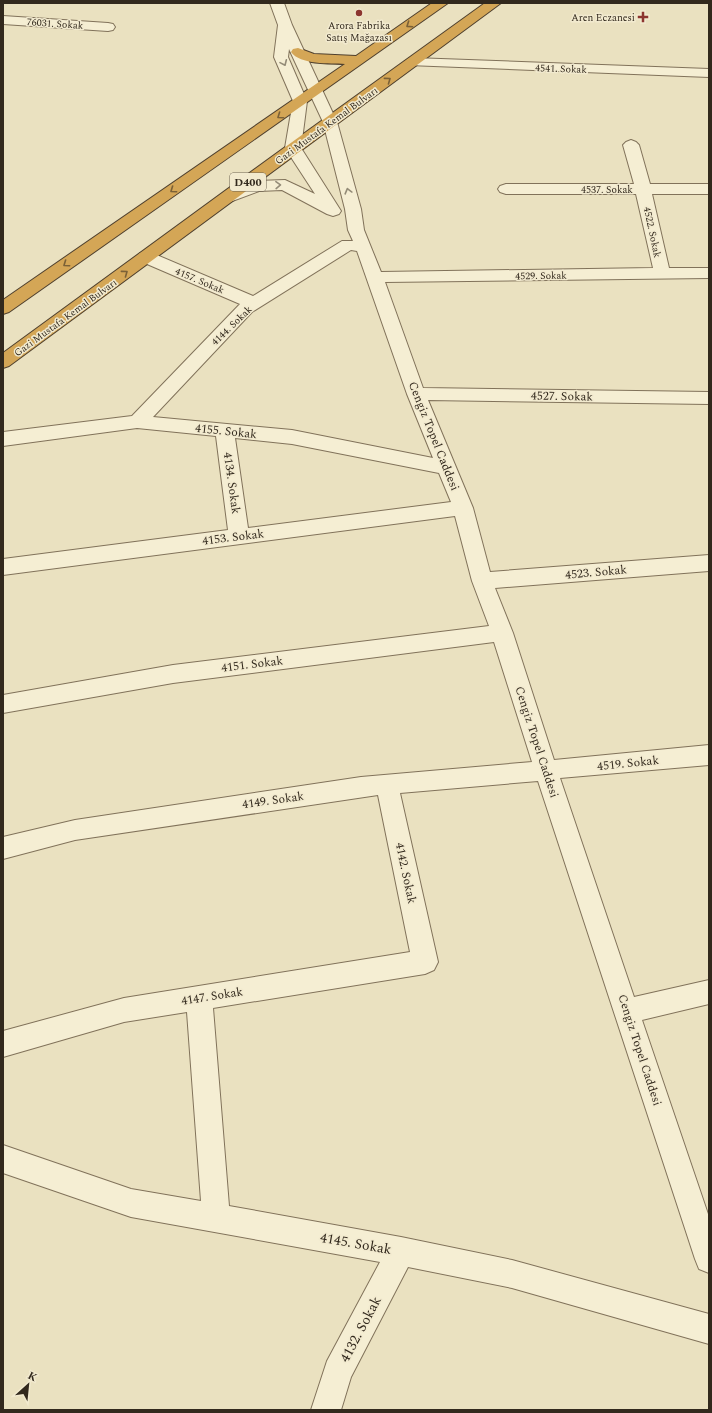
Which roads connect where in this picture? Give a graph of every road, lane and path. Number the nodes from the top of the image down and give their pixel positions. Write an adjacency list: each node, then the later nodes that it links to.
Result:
1 (277, 3): 5 (street, Cengiz Topel Caddesi)
2 (441, 3): 8 (highway, one-way to 8)
3 (494, 3): 9 (highway, Gazi Mustafa Kemal Bulvarı / D400)
4 (11, 16): 6 (street, 76031. Sokak)
5 (285, 25): 7 (street, Cengiz Topel Caddesi); 12 (street, Cengiz Topel Caddesi, one-way to 12)
6 (108, 27)
7 (298, 52): 8 (highway); 11 (street, Cengiz Topel Caddesi)
8 (358, 60): 11 (highway)
9 (413, 62): 10 (street, 4541. Sokak); 13 (highway, Gazi Mustafa Kemal Bulvarı / D400, one-way to 9)
10 (709, 73)
11 (315, 90): 12 (highway); 13 (street, Cengiz Topel Caddesi)
12 (300, 101): 15 (street); 27 (highway, one-way to 27)
13 (330, 122): 15 (highway, Gazi Mustafa Kemal Bulvarı / D400); 21 (street, Cengiz Topel Caddesi, one-way to 13)
14 (631, 145): 16 (street, 4522. Sokak)
15 (293, 148): 19 (highway, Gazi Mustafa Kemal Bulvarı / D400); 20 (street)
16 (643, 188): 17 (street, 4537. Sokak); 18 (street, 4537. Sokak); 23 (street, 4522. Sokak)
17 (709, 188)
18 (506, 189)
19 (227, 198): 20 (street, one-way to 20); 22 (highway, Gazi Mustafa Kemal Bulvarı / D400)
20 (333, 211): 21 (street)
21 (360, 238): 25 (street, Cengiz Topel Caddesi); 26 (street, 4144. Sokak)
22 (146, 257): 26 (street, 4157. Sokak); 28 (highway, Gazi Mustafa Kemal Bulvarı / D400, one-way to 22)
23 (662, 273): 24 (street, 4529. Sokak); 25 (street, 4529. Sokak)
24 (709, 273)
25 (374, 277): 29 (street, Cengiz Topel Caddesi)
26 (254, 303): 31 (street, 4144. Sokak)
27 (3, 308)
28 (3, 362)
29 (416, 394): 30 (street, 4527. Sokak); 34 (street, Cengiz Topel Caddesi)
30 (709, 398)
31 (137, 422): 32 (street, 4155. Sokak); 33 (street, 4155. Sokak)
32 (225, 431): 34 (street, 4155. Sokak); 36 (street, 4134. Sokak)
33 (3, 439)
34 (447, 468): 35 (street, Cengiz Topel Caddesi)
35 (463, 508): 36 (street, 4153. Sokak); 39 (street, Cengiz Topel Caddesi)
36 (239, 536): 38 (street, 4153. Sokak)
37 (709, 563): 39 (street, 4523. Sokak)
38 (3, 567)
39 (482, 581): 40 (street, Cengiz Topel Caddesi)
40 (502, 633): 41 (street, 4151. Sokak); 43 (street, Cengiz Topel Caddesi)
41 (3, 704)
42 (709, 755): 43 (street, 4519. Sokak)
43 (546, 771): 44 (street, 4149. Sokak); 49 (street, Cengiz Topel Caddesi)
44 (387, 785): 45 (street, 4149. Sokak); 46 (street, 4142. Sokak)
45 (3, 848)
46 (424, 962): 48 (street, 4147. Sokak)
47 (709, 992): 49 (street)
48 (199, 998): 50 (street, 4147. Sokak); 53 (street)
49 (626, 1011): 52 (street, Cengiz Topel Caddesi)
50 (3, 1044)
51 (3, 1159): 53 (street, 4145. Sokak)
52 (701, 1210): 55 (street, Cengiz Topel Caddesi)
53 (216, 1218): 54 (street, 4145. Sokak)
54 (401, 1251): 56 (street, 4145. Sokak); 57 (street, 4132. Sokak)
55 (709, 1258)
56 (709, 1329)
57 (326, 1410)

